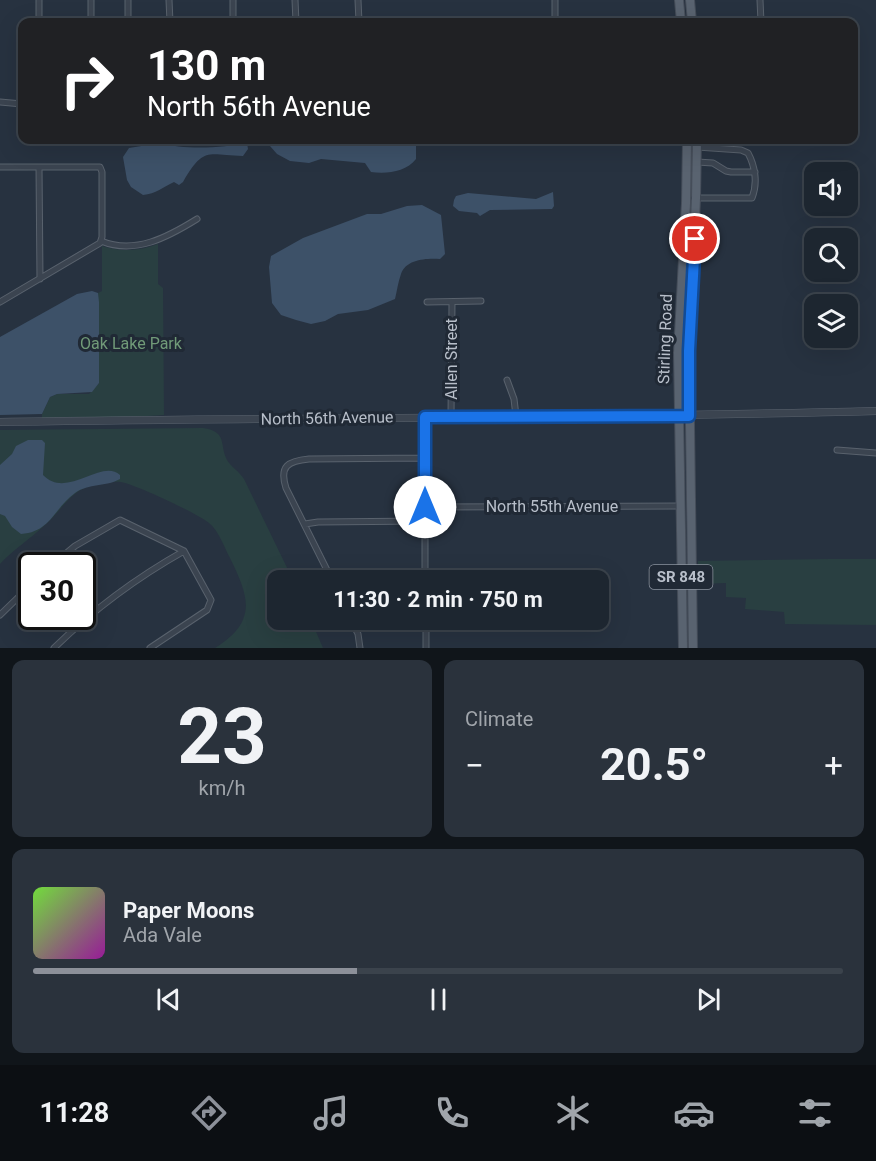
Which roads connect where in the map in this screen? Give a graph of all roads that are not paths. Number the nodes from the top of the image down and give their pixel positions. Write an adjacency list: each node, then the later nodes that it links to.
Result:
1 (39, 0): 12 (street)
2 (91, 0): 13 (street)
3 (128, 0): 14 (street)
4 (170, 0): 15 (street)
5 (233, 0): 16 (street)
6 (296, 0): 17 (street)
7 (358, 0): 18 (street)
8 (555, 0): 19 (street)
9 (679, 0): 20 (main road)
10 (690, 0): 21 (main road)
11 (760, 0): 22 (street)
12 (39, 18)
13 (91, 18)
14 (127, 18)
15 (170, 18)
16 (233, 18)
17 (296, 18)
18 (358, 18)
19 (555, 18)
20 (681, 18)
21 (692, 18)
22 (761, 18)
23 (0, 102): 24 (street)
24 (18, 104)
25 (687, 144): 32 (main road, Stirling Road / SR 848)
26 (697, 144): 28 (main road, Stirling Road / SR 848)
27 (703, 144): 31 (street)
28 (697, 162): 31 (street); 33 (main road, Stirling Road / SR 848)
29 (0, 167): 30 (street)
30 (39, 167): 35 (street); 36 (street)
31 (754, 172): 33 (street)
32 (686, 198): 33 (street); 45 (main road, Stirling Road / SR 848)
33 (696, 198): 46 (main road, Stirling Road / SR 848)
34 (197, 219): 35 (street)
35 (101, 242): 36 (street)
36 (40, 279): 38 (street)
37 (481, 301): 40 (street)
38 (0, 302)
39 (427, 302): 40 (street)
40 (452, 302): 43 (street, Allen Street)
41 (507, 380): 44 (street)
42 (876, 411): 46 (street, North 56th Avenue)
43 (451, 416): 44 (street, North 56th Avenue); 47 (street, North 56th Avenue)
44 (516, 416): 45 (street, North 56th Avenue)
45 (679, 416): 46 (street, North 56th Avenue); 52 (main road, Stirling Road / SR 848)
46 (689, 416): 54 (main road, Stirling Road / SR 848)
47 (425, 417): 48 (street, North 56th Avenue); 51 (street)
48 (0, 422)
49 (837, 450): 50 (street)
50 (876, 453)
51 (425, 458): 53 (street); 56 (street)
52 (680, 506): 53 (street, North 55th Avenue); 54 (main road); 69 (main road, Stirling Road / SR 848)
53 (425, 507): 55 (street)
54 (692, 520): 70 (main road, Stirling Road / SR 848)
55 (424, 521): 56 (street); 60 (street)
56 (305, 524): 59 (street)
57 (184, 551): 58 (street); 65 (street); 66 (street)
58 (68, 552)
59 (327, 570)
60 (426, 570)
61 (18, 598): 62 (street)
62 (0, 615)
63 (356, 630): 67 (street)
64 (426, 630): 68 (street)
65 (54, 648)
66 (150, 648)
67 (360, 648)
68 (426, 648)
69 (683, 648)
70 (693, 648)

